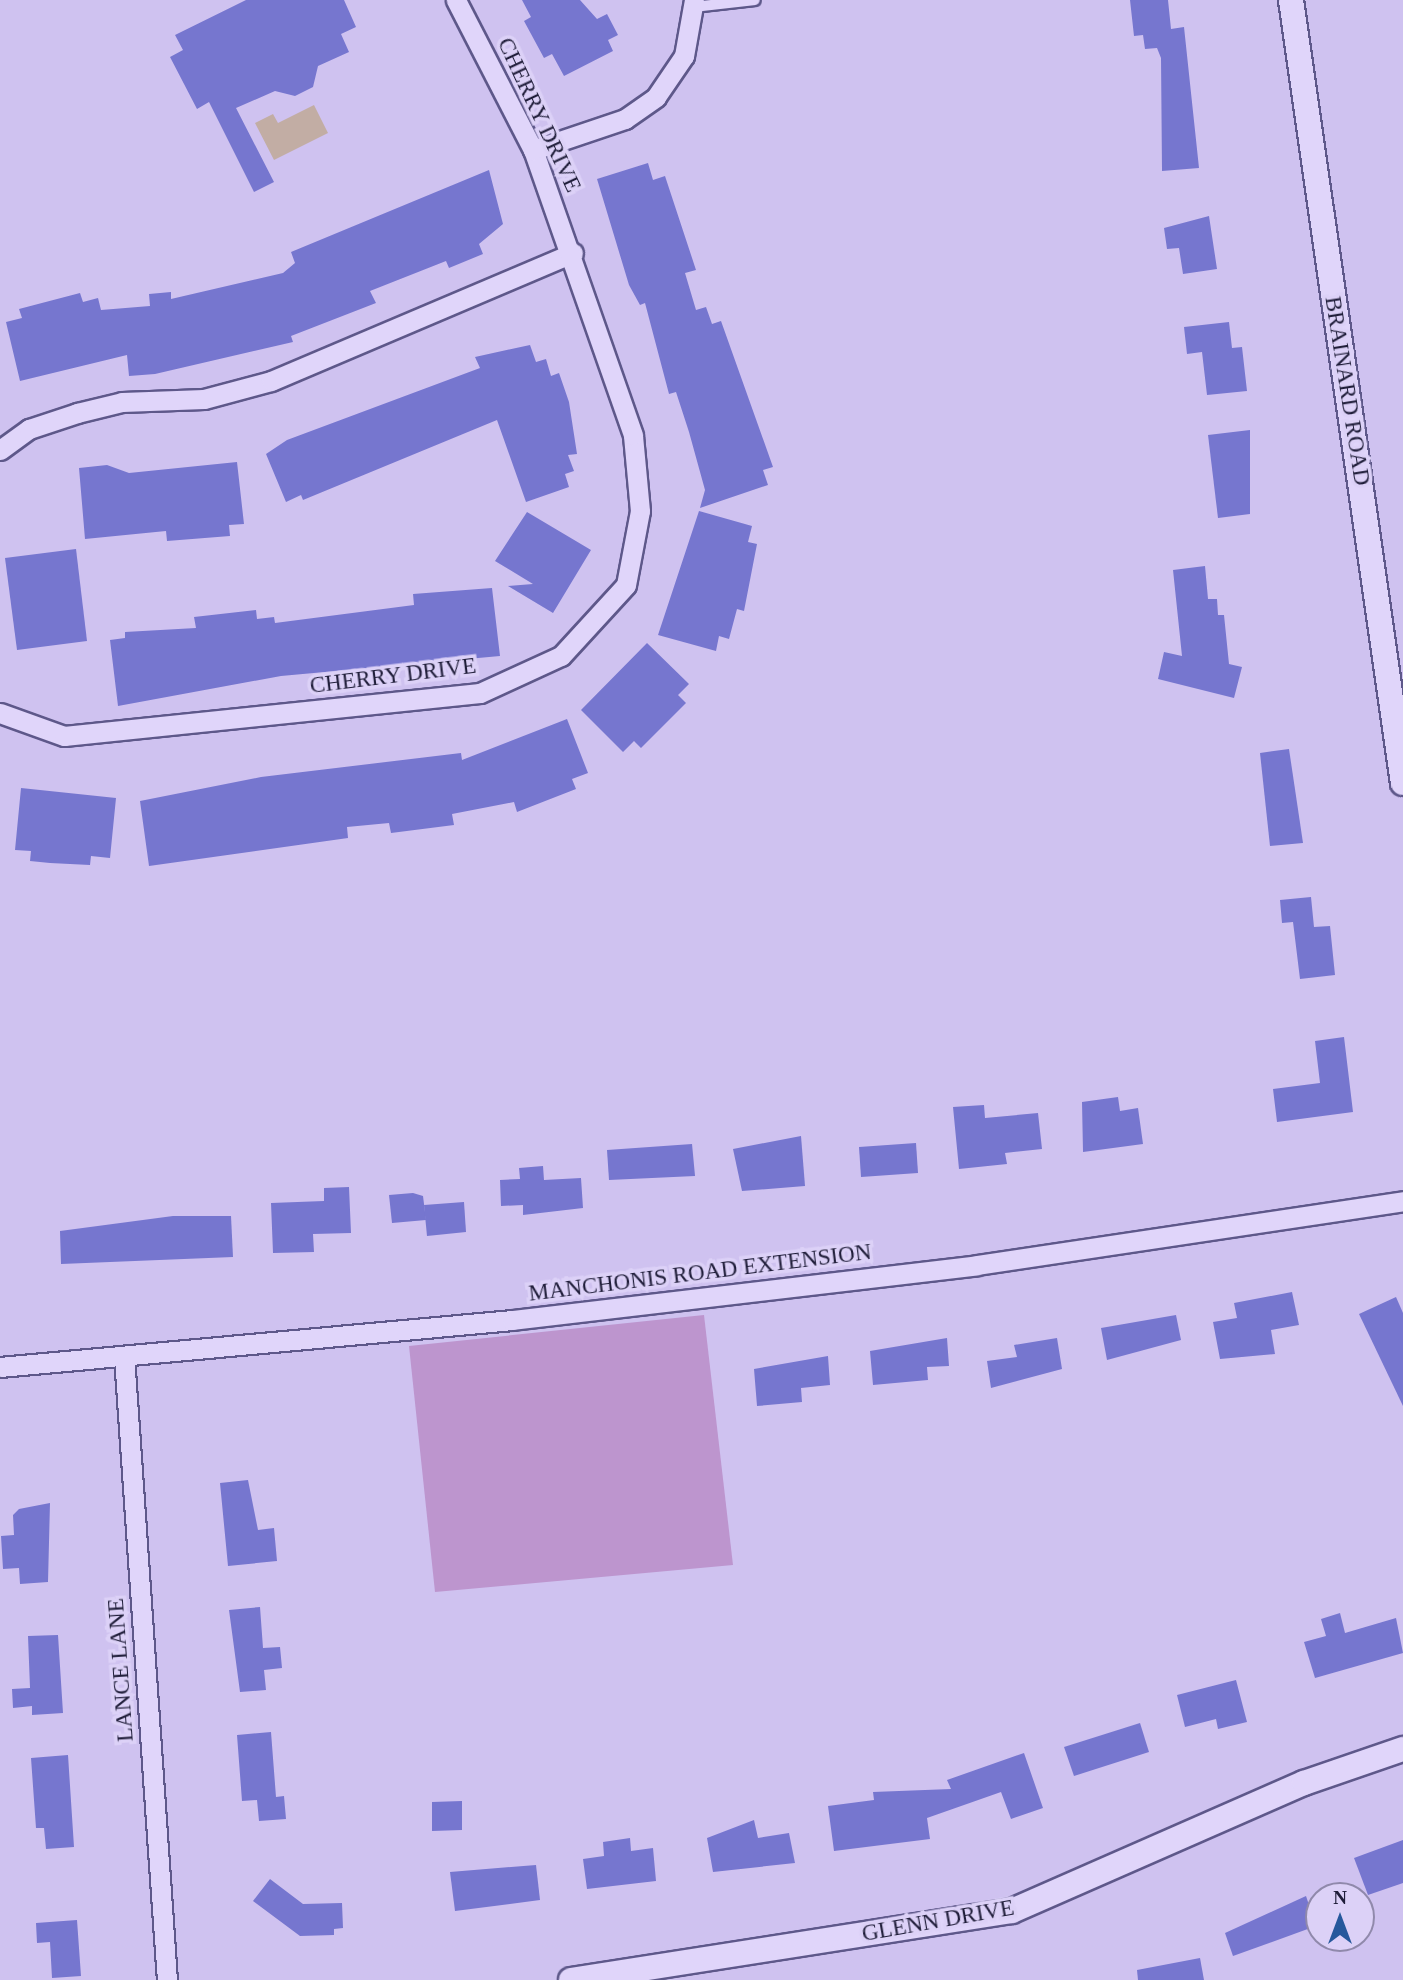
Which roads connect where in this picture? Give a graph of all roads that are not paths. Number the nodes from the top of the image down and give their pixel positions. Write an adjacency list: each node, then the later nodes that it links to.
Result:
1 (456, 0): 5 (street, CHERRY DRIVE)
2 (755, 0): 4 (lane)
3 (1291, 0): 9 (street, BRAINARD ROAD)
4 (694, 3): 5 (street)
5 (533, 150): 6 (street, CHERRY DRIVE)
6 (573, 253): 7 (street); 8 (street, CHERRY DRIVE)
7 (0, 450)
8 (0, 713)
9 (1403, 783)
10 (1403, 1201): 11 (street, MANCHONIS ROAD EXTENSION)
11 (124, 1356): 12 (street, MANCHONIS ROAD EXTENSION); 14 (street, LANCE LANE)
12 (0, 1367)
13 (1403, 1749): 15 (street, GLENN DRIVE)
14 (167, 1980)
15 (571, 1980)

